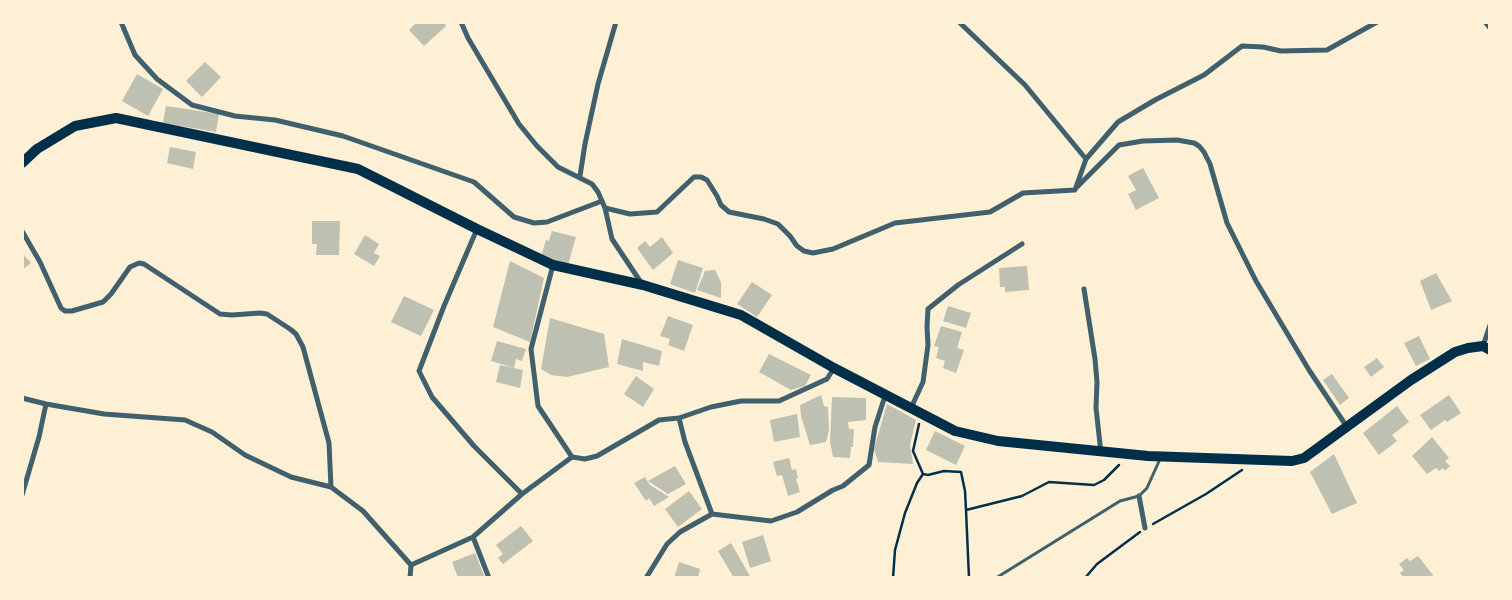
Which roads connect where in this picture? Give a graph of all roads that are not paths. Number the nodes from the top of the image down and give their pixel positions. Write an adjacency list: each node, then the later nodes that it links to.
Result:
1 (122, 22): 12 (street)
2 (461, 22): 10 (street)
3 (616, 22): 10 (street)
4 (959, 22): 8 (street)
5 (1376, 22): 8 (street)
6 (1485, 22): 7 (street)
7 (1490, 28)
8 (1086, 159): 11 (street)
9 (22, 163): 14 (main road)
10 (580, 176): 12 (street)
11 (1075, 190): 13 (street); 28 (street)
12 (602, 201): 13 (street)
13 (605, 208): 18 (street)
14 (477, 229): 17 (main road); 33 (street)
15 (22, 231): 32 (street)
16 (1022, 244): 26 (street)
17 (553, 264): 18 (main road); 31 (street)
18 (643, 285): 22 (main road)
19 (1084, 290): 29 (street)
20 (1490, 325): 21 (street)
21 (1486, 348): 28 (main road)
22 (834, 368): 23 (main road); 27 (street)
23 (885, 396): 26 (main road); 36 (street)
24 (22, 398): 25 (street)
25 (46, 404): 32 (street); 34 (street)
26 (911, 408): 29 (main road)
27 (679, 418): 31 (street); 36 (street)
28 (1347, 428): 30 (main road)
29 (1101, 453): 30 (main road)
30 (1161, 456): 35 (lane)
31 (572, 457): 33 (street)
32 (331, 487): 39 (street)
33 (522, 494): 38 (street)
34 (22, 495)
35 (1139, 496): 37 (street); 43 (lane)
36 (712, 514): 42 (street)
37 (1145, 528)
38 (473, 537): 39 (street); 41 (street)
39 (411, 565): 40 (street)
40 (410, 578)
41 (489, 578)
42 (646, 578)
43 (996, 578)

